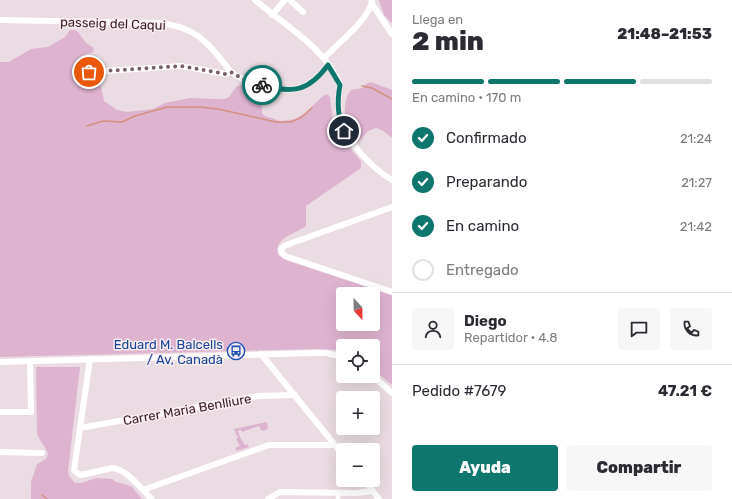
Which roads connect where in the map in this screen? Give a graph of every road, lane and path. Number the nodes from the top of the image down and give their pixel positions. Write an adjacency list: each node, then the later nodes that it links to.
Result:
1 (254, 0): 6 (street)
2 (285, 0): 6 (street)
3 (290, 0): 5 (street)
4 (372, 2): 8 (street); 9 (street)
5 (303, 12)
6 (272, 15): 9 (street)
7 (0, 20): 12 (street, passeig del Caqui)
8 (392, 34)
9 (324, 58): 10 (street)
10 (328, 65): 12 (street); 13 (street)
11 (89, 72): 12 (street)
12 (231, 72)
13 (392, 180)
14 (392, 207): 15 (street)
15 (392, 292)
16 (262, 354): 17 (street); 18 (street); 23 (street)
17 (336, 355)
18 (90, 359): 19 (street); 25 (street)
19 (30, 361): 20 (street); 24 (street)
20 (0, 362)
21 (380, 382): 22 (street)
22 (392, 393)
23 (294, 395): 25 (street, Carrer Maria Benlliure); 26 (street)
24 (0, 412)
25 (80, 428): 31 (street)
26 (334, 444): 27 (street); 31 (street)
27 (336, 446)
28 (0, 452): 29 (street)
29 (42, 453)
30 (370, 487): 32 (street)
31 (143, 490): 34 (street)
32 (373, 491): 33 (street); 37 (street)
33 (338, 492): 35 (street); 36 (street)
34 (152, 499)
35 (268, 499)
36 (338, 499)
37 (379, 499)

